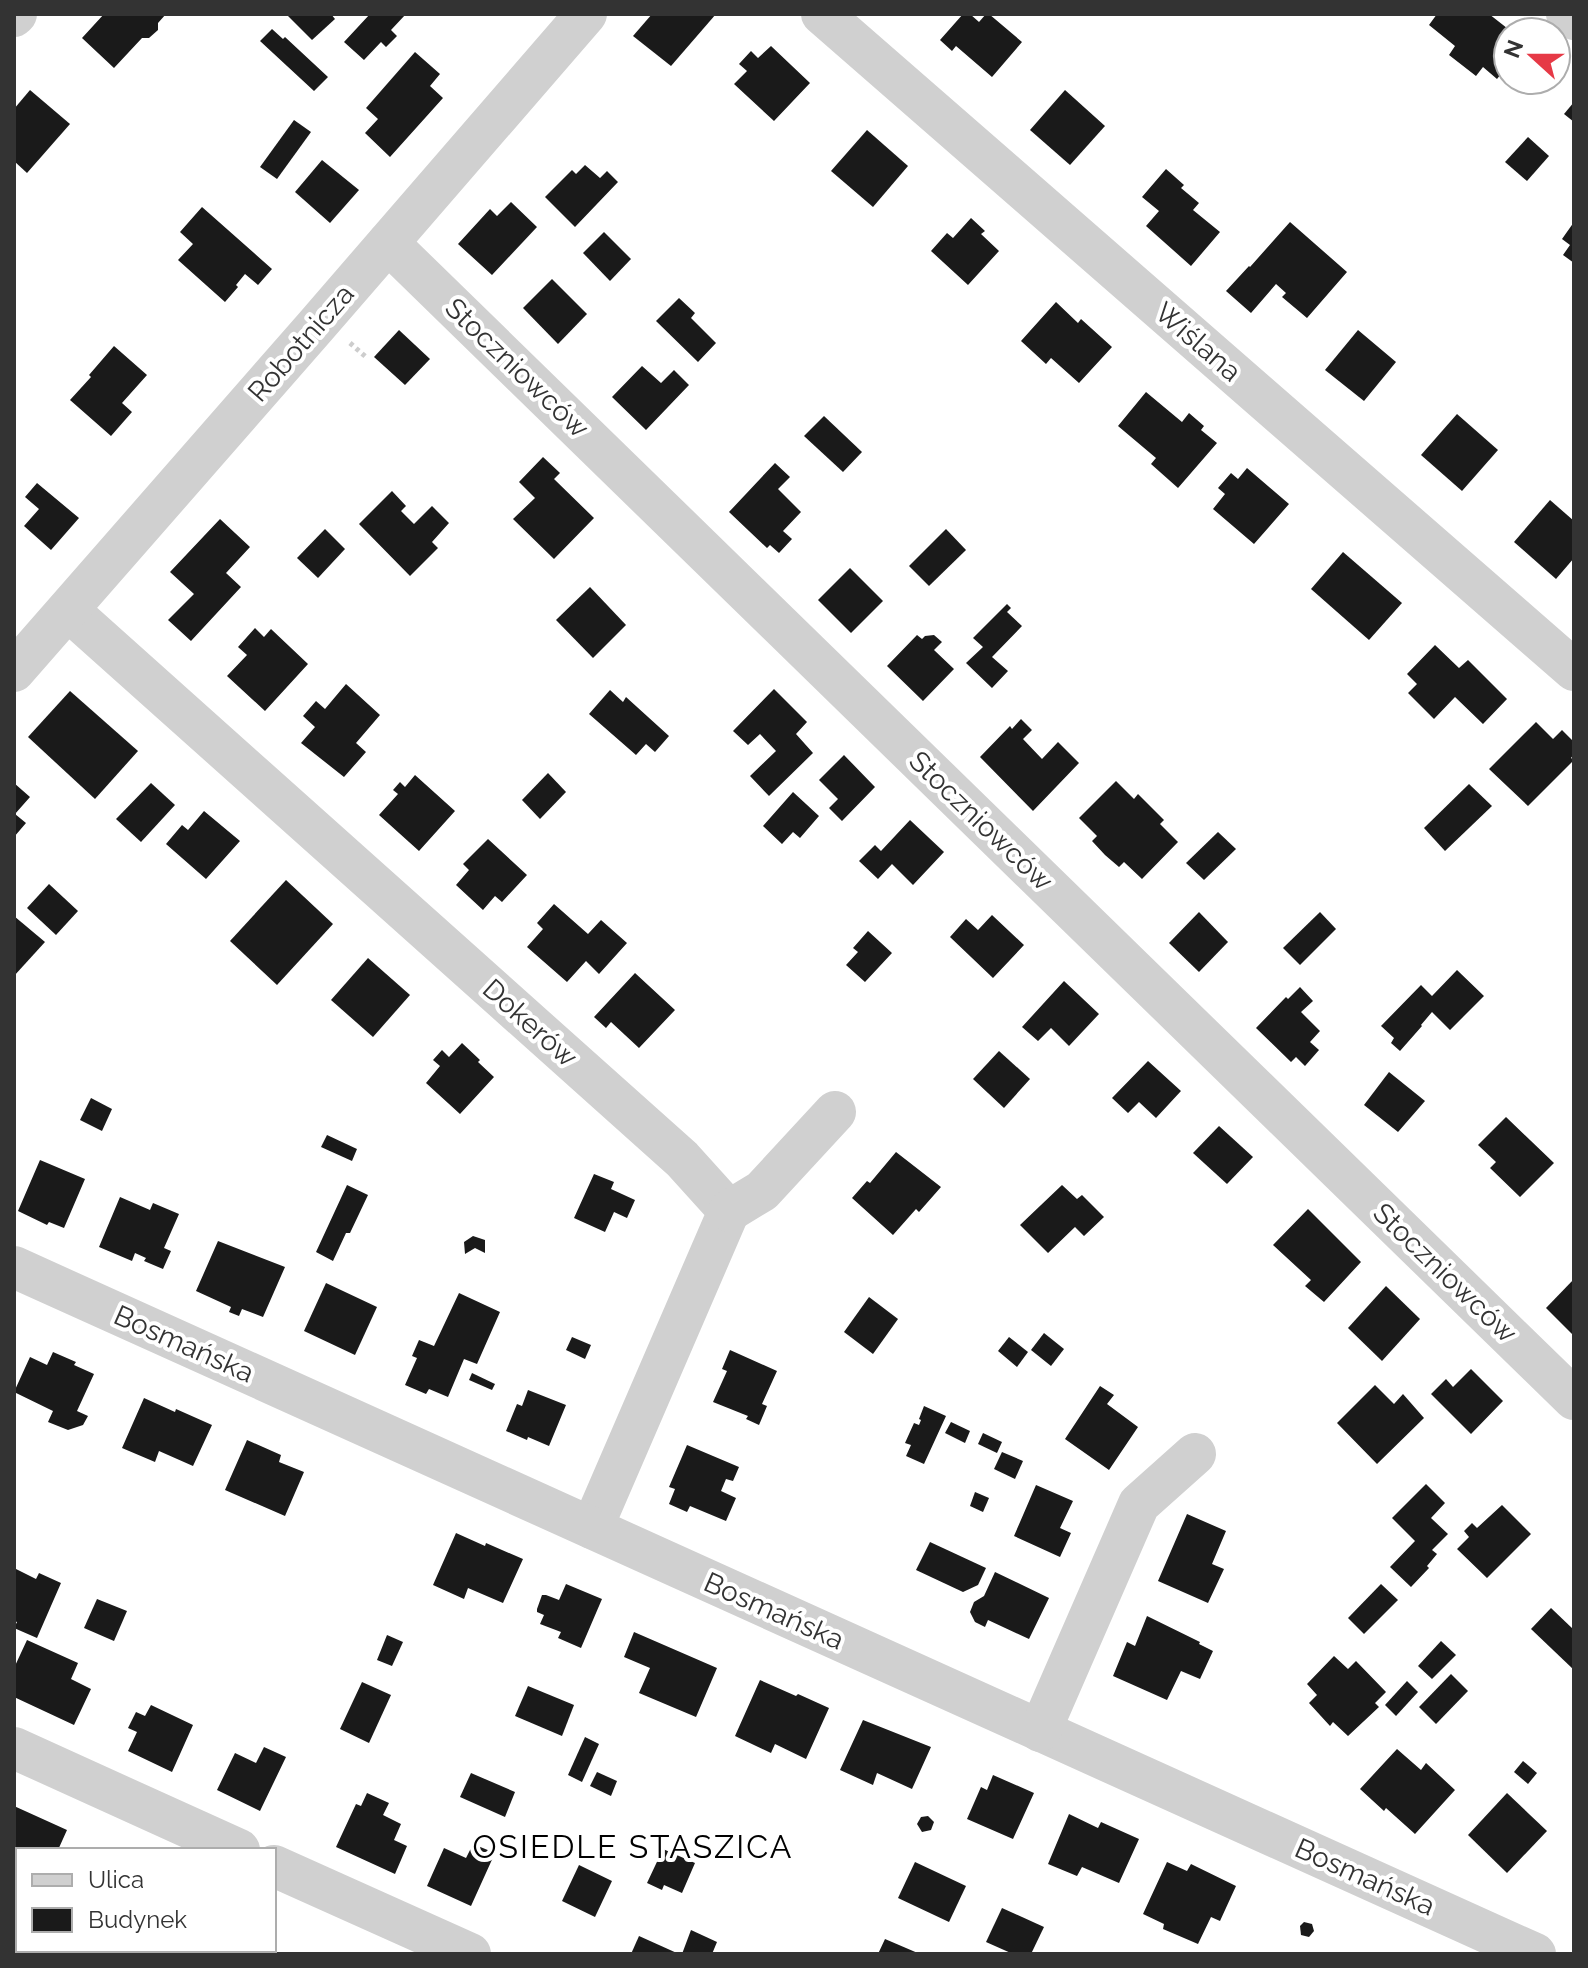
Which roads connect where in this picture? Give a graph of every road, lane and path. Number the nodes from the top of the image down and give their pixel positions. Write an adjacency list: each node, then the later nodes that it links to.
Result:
1 (586, 14): 5 (street, Robotnicza)
2 (822, 14): 7 (street, Wiślana)
3 (1567, 14): 4 (street)
4 (1574, 19)
5 (388, 243): 6 (street, Robotnicza); 12 (street, Stoczniowców)
6 (68, 610): 8 (street, Robotnicza); 10 (street, Dokerów)
7 (1574, 670)
8 (14, 671)
9 (835, 1112): 10 (street)
10 (729, 1211): 14 (street)
11 (14, 1267): 14 (street, Bosmańska)
12 (1574, 1399)
13 (1195, 1454): 15 (street)
14 (592, 1528): 15 (street, Bosmańska)
15 (1040, 1731): 20 (street, Bosmańska)
16 (14, 1748): 17 (street)
17 (235, 1848)
18 (276, 1867): 19 (street)
19 (470, 1954)
20 (1535, 1954)

